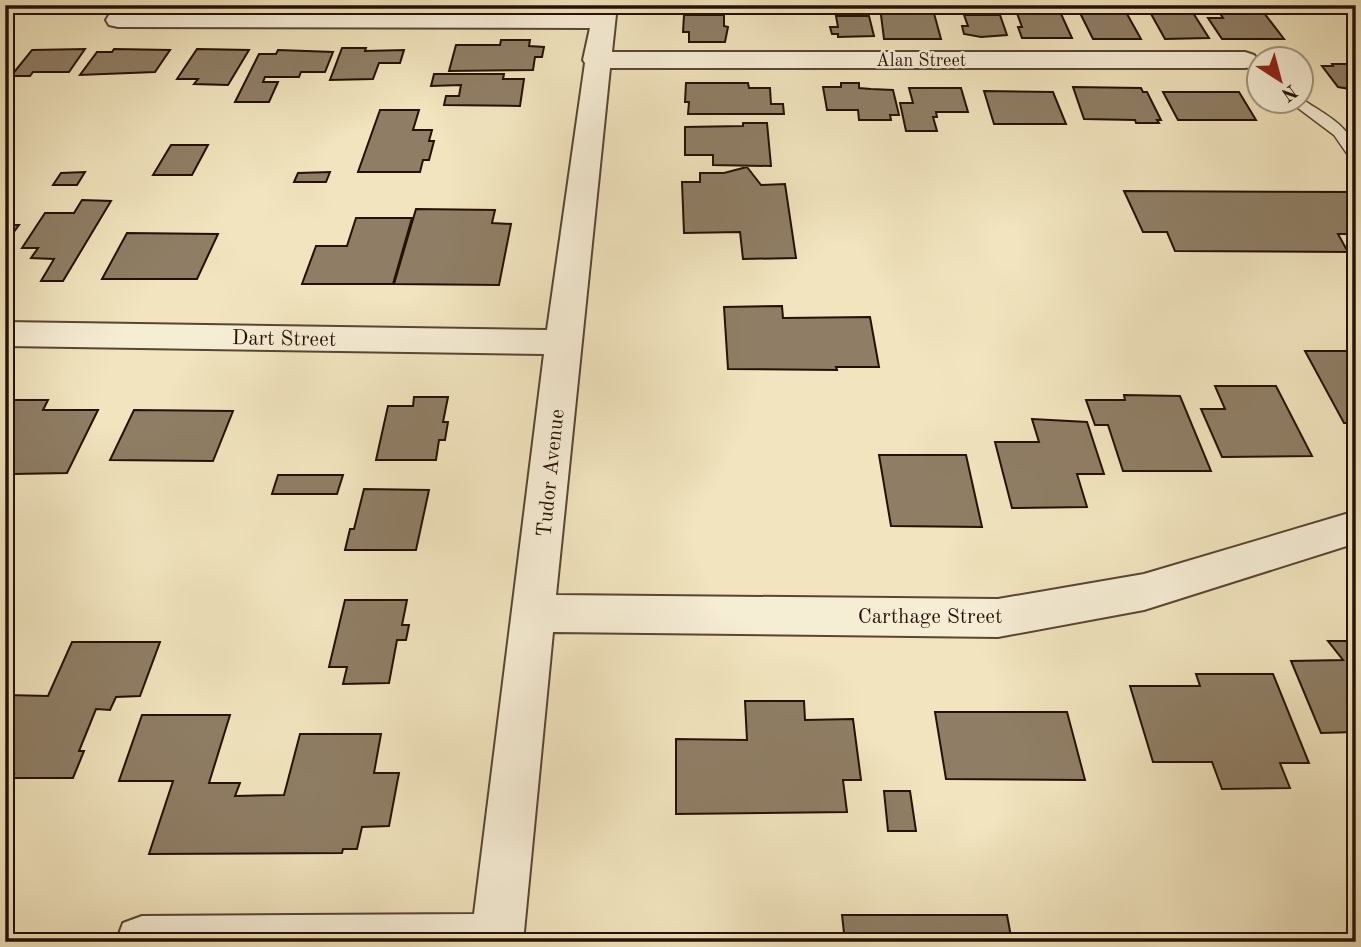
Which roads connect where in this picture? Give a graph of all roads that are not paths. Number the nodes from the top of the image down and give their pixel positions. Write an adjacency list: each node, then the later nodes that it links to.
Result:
1 (604, 13): 2 (street); 3 (street, Tudor Avenue)
2 (118, 20)
3 (596, 60): 4 (street, Alan Street); 8 (street, Tudor Avenue)
4 (1246, 66)
5 (1316, 116): 6 (lane)
6 (1356, 155)
7 (5, 334): 8 (street, Dart Street)
8 (564, 342): 10 (street, Tudor Avenue)
9 (1356, 527): 10 (street, Carthage Street)
10 (536, 613): 11 (street, Tudor Avenue)
11 (497, 941): 12 (street)
12 (142, 942)

